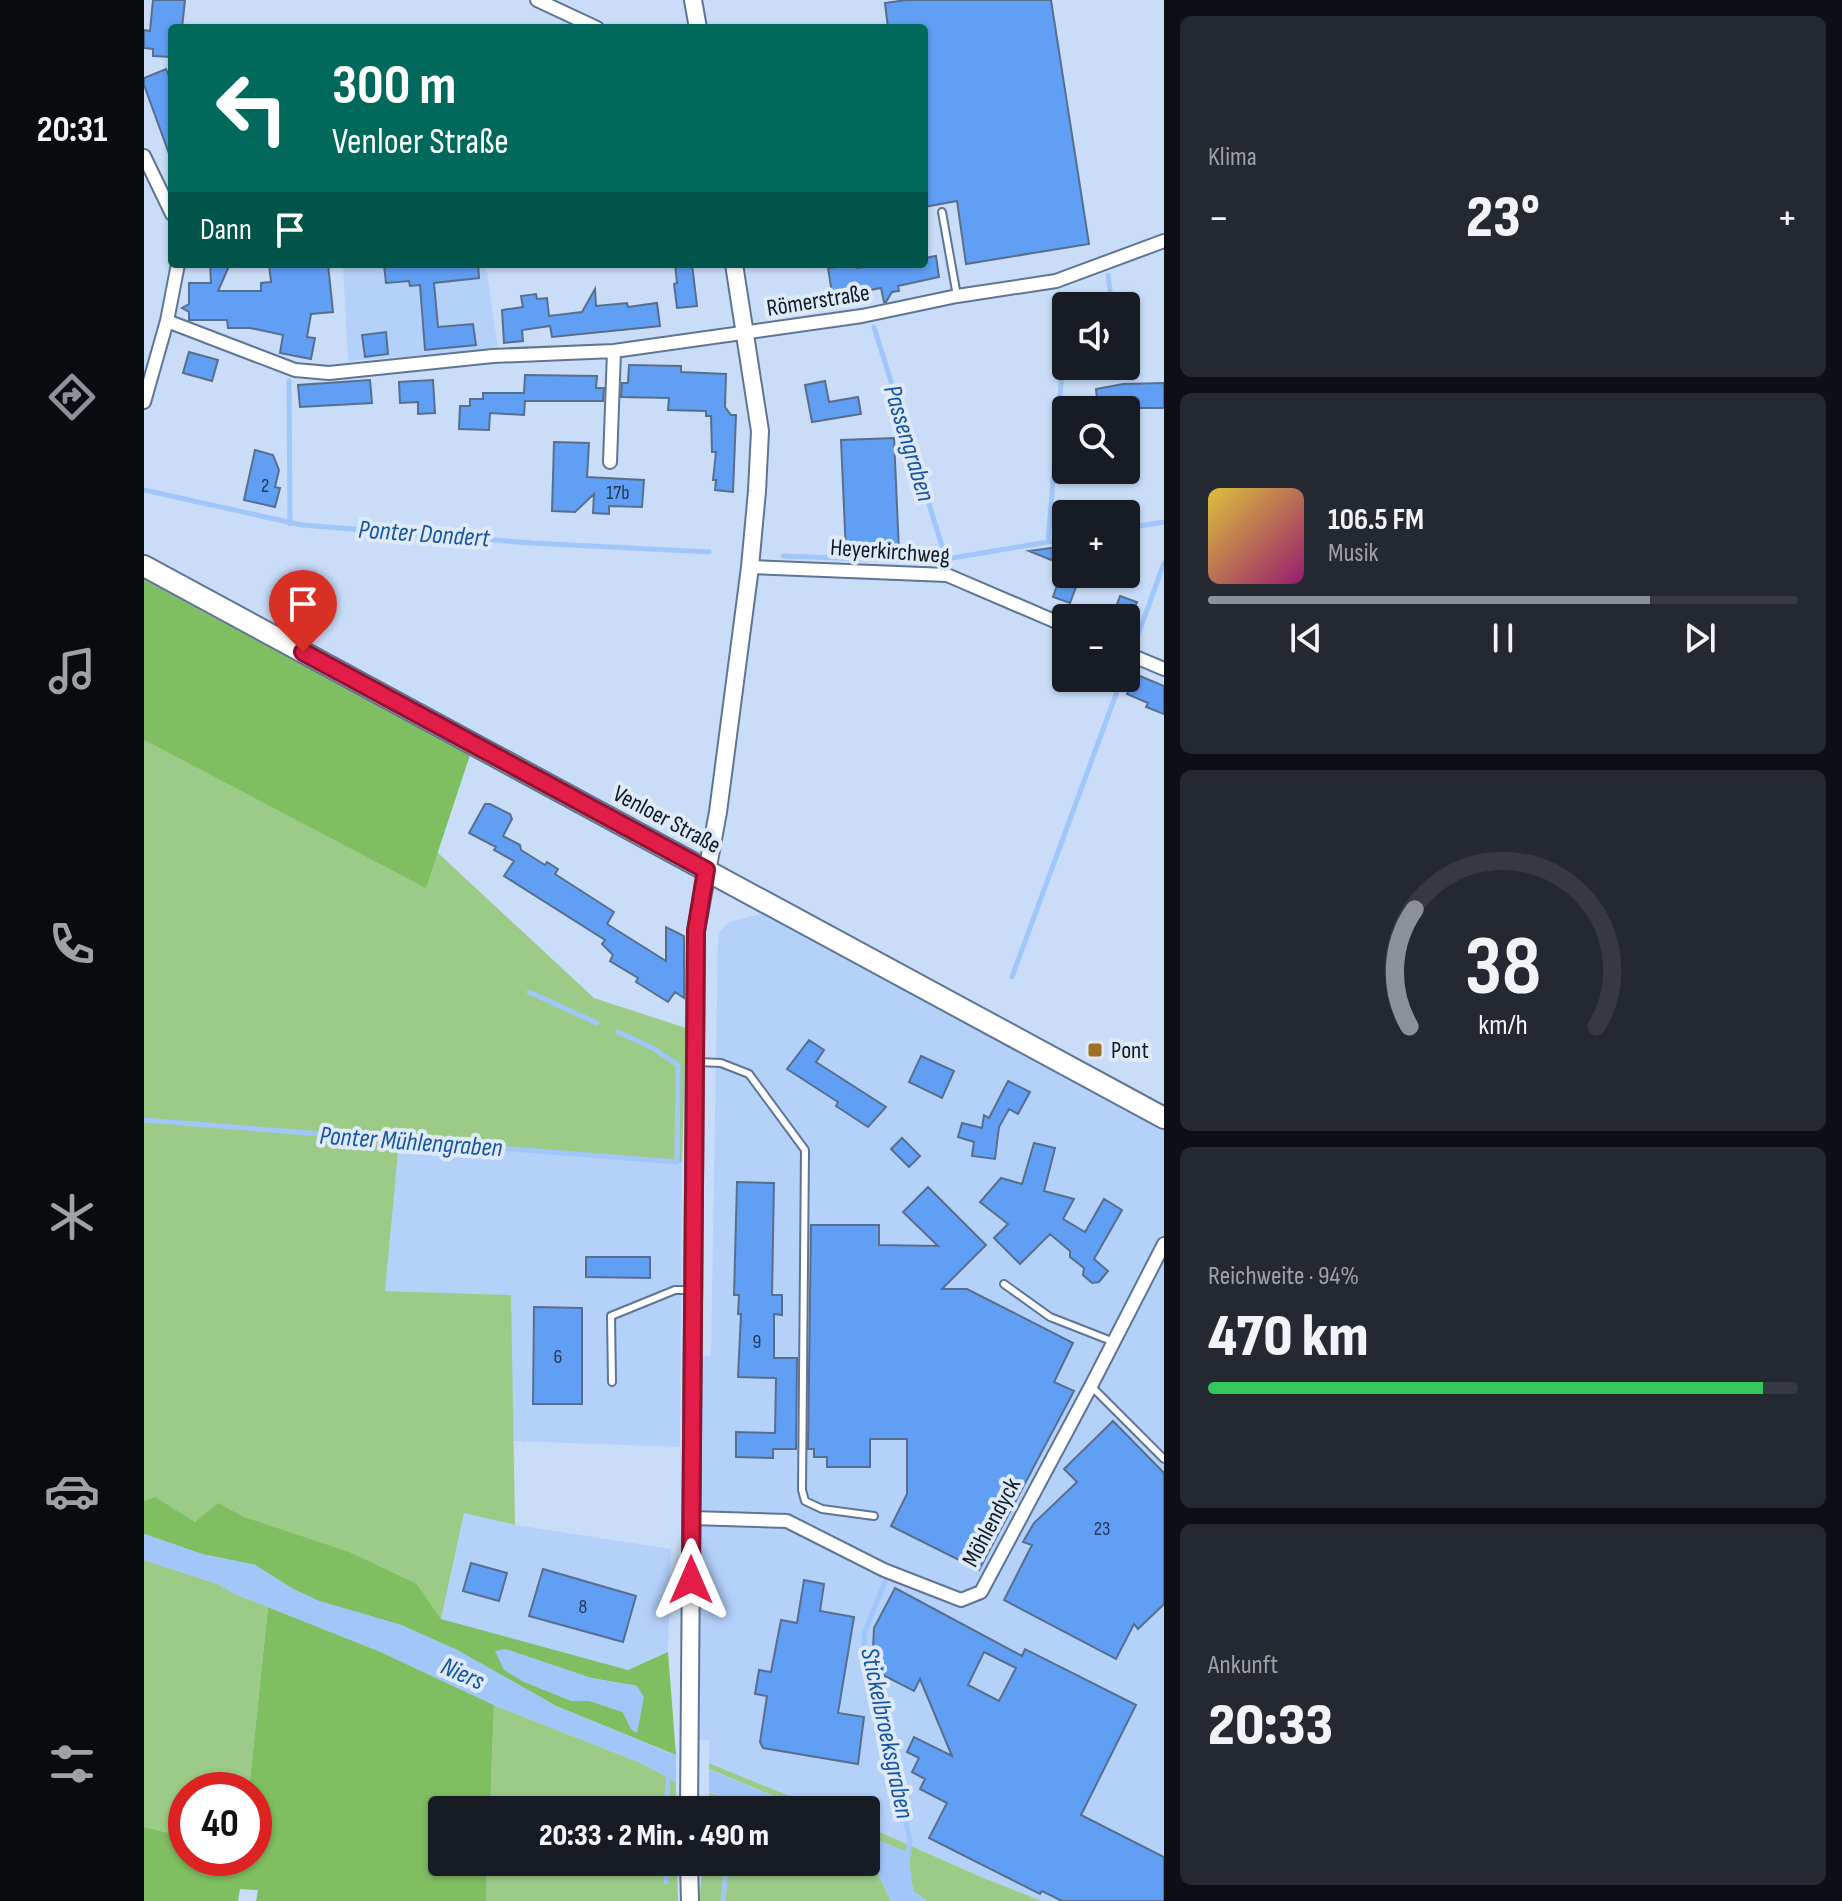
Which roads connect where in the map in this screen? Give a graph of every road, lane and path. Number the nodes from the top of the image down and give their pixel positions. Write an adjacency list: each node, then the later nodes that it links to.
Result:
1 (537, 0): 3 (street)
2 (693, 0): 4 (street)
3 (588, 24)
4 (697, 24)
5 (144, 156): 6 (street)
6 (168, 206)
7 (942, 212): 11 (lane)
8 (1164, 241): 11 (street, Römerstraße)
9 (177, 268): 12 (street)
10 (735, 268): 13 (street)
11 (957, 296): 13 (street, Römerstraße)
12 (167, 321): 14 (street, Römerstraße); 15 (street)
13 (744, 334): 14 (street, Römerstraße); 18 (street)
14 (614, 351): 16 (street)
15 (144, 402)
16 (610, 462)
17 (144, 566): 22 (main road, Venloer Straße)
18 (750, 567): 19 (street, Heyerkirchweg); 22 (street)
19 (1052, 620)
20 (1140, 659): 21 (street)
21 (1164, 669)
22 (706, 870): 23 (street); 24 (main road, Venloer Straße)
23 (695, 1062): 27 (street); 32 (lane)
24 (1164, 1118)
25 (1164, 1244): 28 (street, Möhlendyck)
26 (1004, 1284): 28 (lane)
27 (693, 1290): 29 (lane); 33 (street)
28 (1114, 1342): 30 (street, Möhlendyck)
29 (612, 1382)
30 (1091, 1386): 31 (lane); 33 (street, Möhlendyck)
31 (1164, 1459)
32 (874, 1516)
33 (692, 1518): 34 (street)
34 (689, 1796)
35 (689, 1876): 36 (street)
36 (690, 1901)

